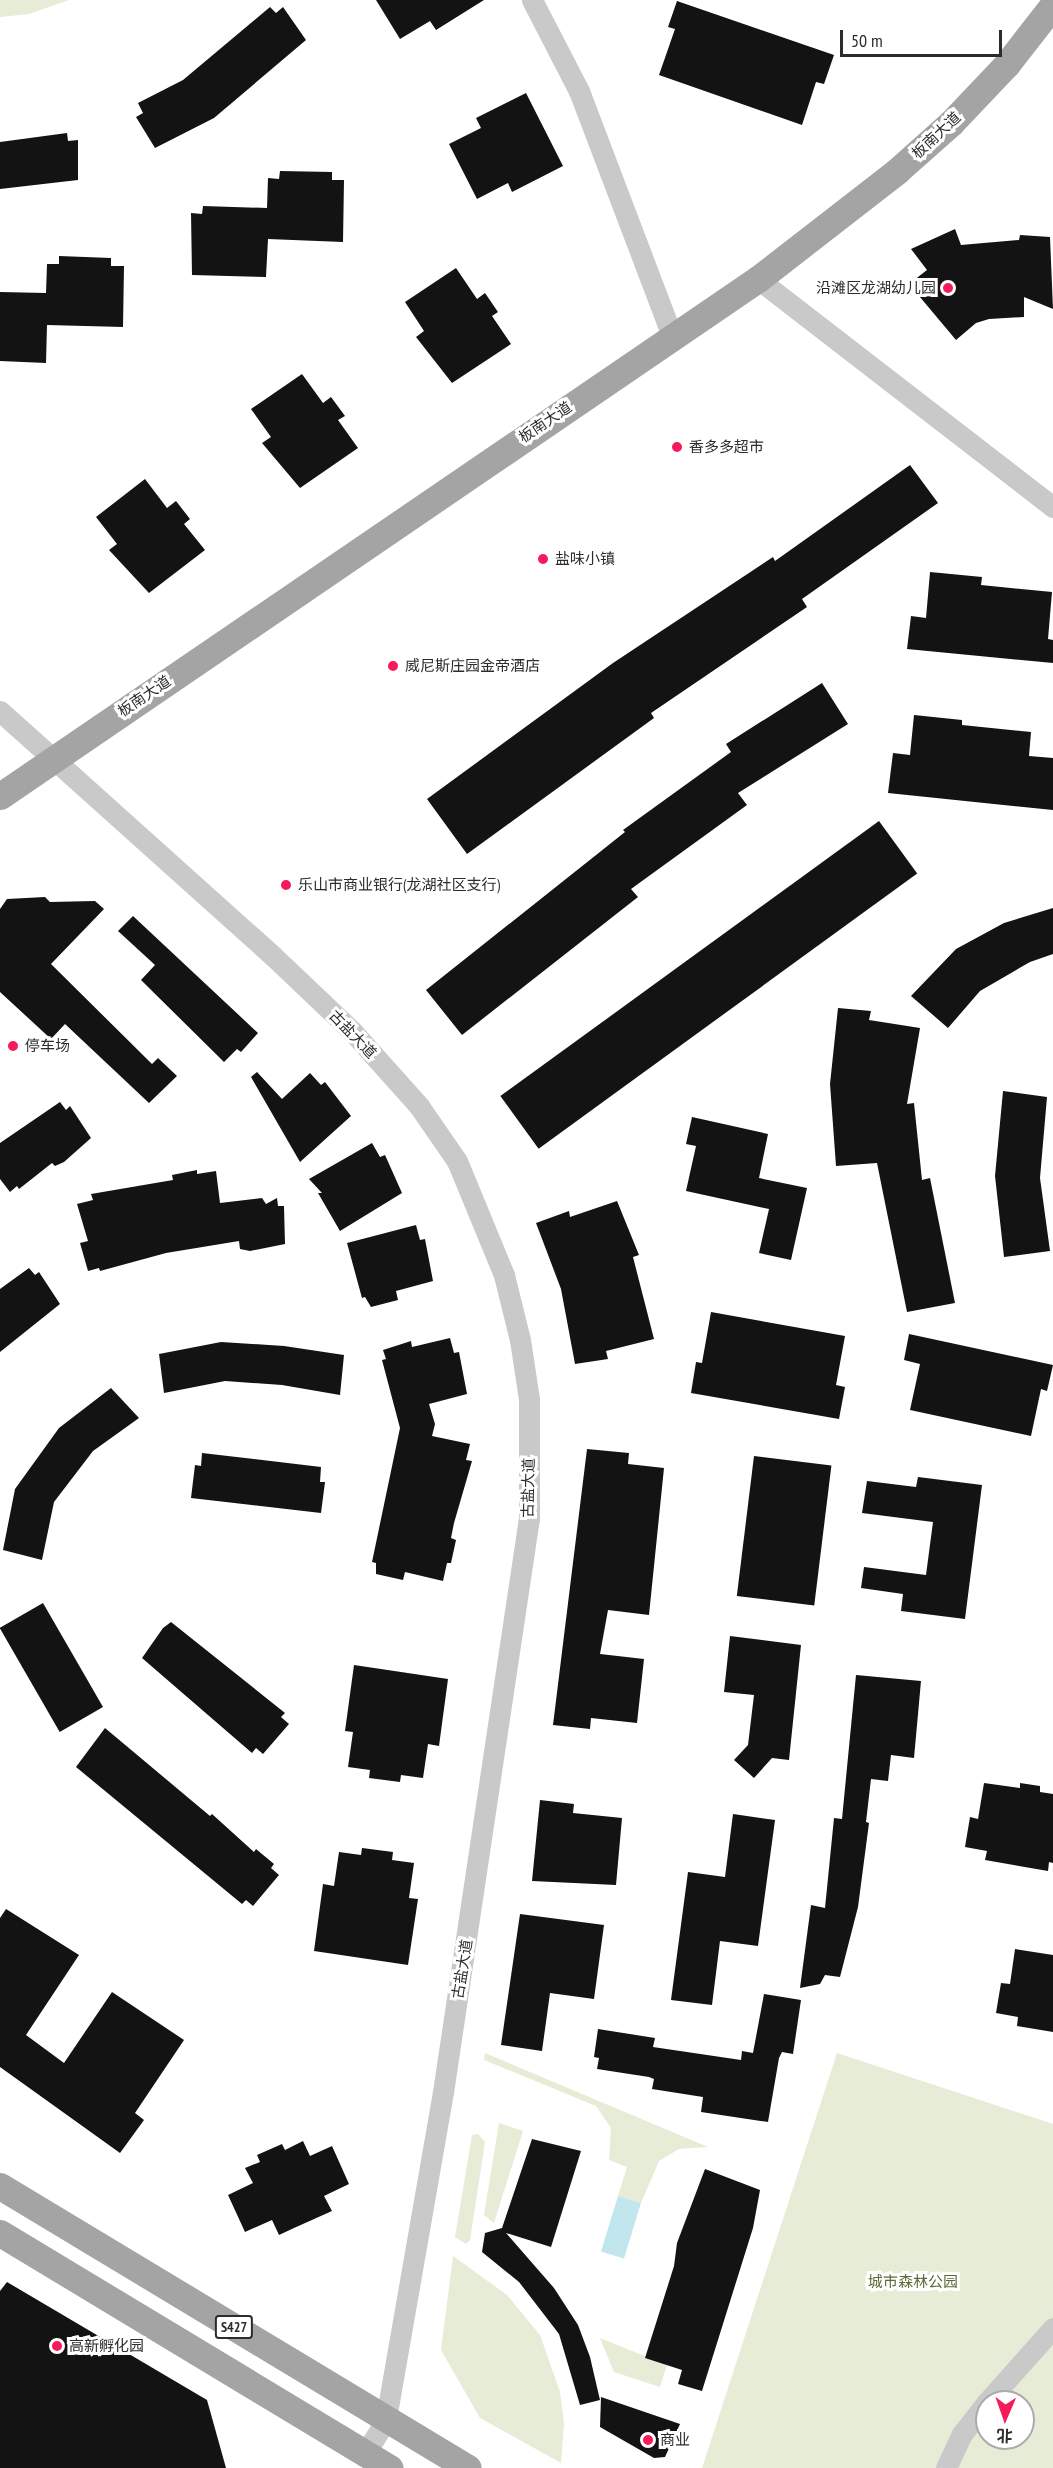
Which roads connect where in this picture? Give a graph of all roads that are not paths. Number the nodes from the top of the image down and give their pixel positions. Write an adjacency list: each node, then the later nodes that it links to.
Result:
1 (532, 0): 4 (street)
2 (1053, 5): 3 (main road, 板南大道)
3 (758, 279): 4 (main road, 板南大道); 5 (street)
4 (672, 336): 7 (main road, 板南大道)
5 (1053, 507)
6 (0, 711): 7 (street, 古盐大道)
7 (52, 759): 8 (main road, 板南大道); 14 (street, 古盐大道)
8 (0, 796)
9 (0, 2186): 14 (main road, S427)
10 (0, 2233): 15 (main road, S427)
11 (1053, 2328): 12 (street)
12 (998, 2390)
13 (975, 2417): 18 (street)
14 (386, 2420): 15 (street, 古盐大道); 17 (main road, S427)
15 (361, 2461): 16 (main road, S427)
16 (390, 2468)
17 (468, 2468)
18 (946, 2468)

